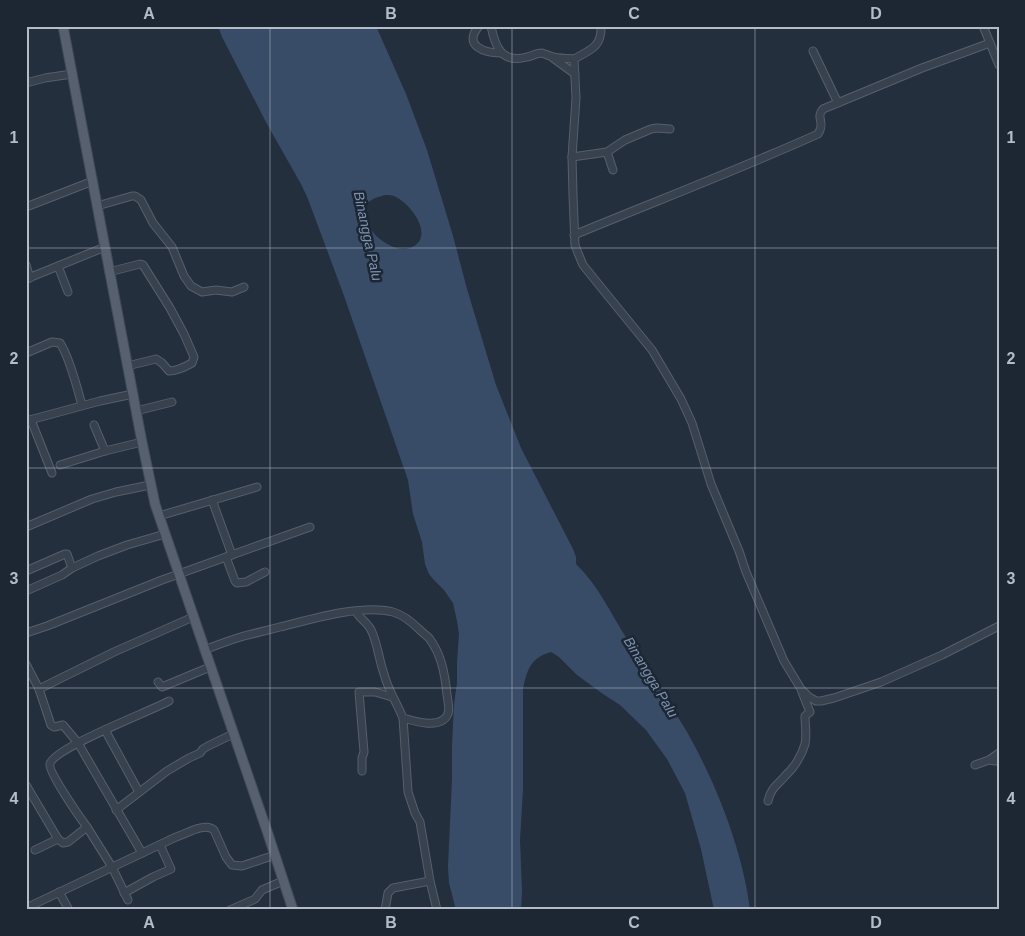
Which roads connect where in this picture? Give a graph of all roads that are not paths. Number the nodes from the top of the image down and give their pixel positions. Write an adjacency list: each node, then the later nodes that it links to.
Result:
1 (63, 26): 12 (main road)
2 (479, 26): 8 (street)
3 (491, 26): 8 (street)
4 (601, 26): 10 (street)
5 (983, 26): 6 (street)
6 (994, 46): 11 (street); 15 (street)
7 (813, 51): 15 (street)
8 (501, 53): 9 (street)
9 (551, 57): 10 (street); 13 (street)
10 (574, 59): 13 (street)
11 (999, 65)
12 (72, 74): 14 (street); 20 (main road)
13 (575, 74): 18 (street)
14 (26, 83)
15 (838, 103): 23 (street)
16 (670, 129): 17 (street)
17 (607, 152): 18 (street); 19 (street)
18 (572, 157): 23 (street)
19 (613, 170)
20 (93, 181): 21 (main road); 22 (street)
21 (97, 206): 24 (main road); 29 (street)
22 (26, 207)
23 (574, 235): 65 (street)
24 (105, 248): 26 (street); 27 (main road)
25 (26, 265): 28 (street)
26 (58, 266): 28 (street); 30 (street)
27 (109, 272): 32 (main road); 32 (street)
28 (28, 278)
29 (244, 287)
30 (68, 292)
31 (26, 353): 35 (street)
32 (128, 366): 33 (main road)
33 (133, 394): 35 (street); 36 (main road)
34 (172, 402): 36 (street)
35 (82, 405): 37 (street)
36 (136, 411): 39 (main road)
37 (29, 420): 42 (street)
38 (94, 425): 40 (street)
39 (142, 442): 40 (street); 43 (main road)
40 (105, 451): 41 (street)
41 (60, 465)
42 (52, 473)
43 (150, 485): 46 (main road); 47 (street)
44 (257, 487): 45 (street)
45 (212, 500): 46 (street); 50 (street)
46 (159, 516): 49 (main road)
47 (26, 527)
48 (310, 527): 50 (street)
49 (165, 534): 51 (street); 54 (main road)
50 (229, 556): 53 (street); 54 (street)
51 (72, 568): 52 (street); 55 (street)
52 (26, 571)
53 (265, 572)
54 (180, 574): 57 (main road); 59 (street)
55 (26, 591)
56 (356, 611): 60 (street); 66 (street); 68 (street)
57 (193, 617): 60 (main road); 64 (street)
58 (999, 626): 65 (street)
59 (26, 633)
60 (204, 650): 62 (main road)
61 (26, 664): 64 (street)
62 (210, 668): 63 (street); 70 (main road)
63 (158, 682)
64 (39, 689): 71 (street)
65 (801, 689): 80 (street)
66 (392, 697): 68 (street); 76 (street)
67 (169, 701): 69 (street)
68 (403, 718): 90 (street)
69 (105, 730): 71 (street); 78 (street)
70 (233, 734): 78 (street); 87 (main road)
71 (78, 743): 81 (street); 82 (street)
72 (999, 753): 73 (street)
73 (989, 760): 74 (street); 75 (street)
74 (999, 760)
75 (975, 765)
76 (362, 771)
77 (26, 785): 79 (street)
78 (139, 792): 81 (street)
79 (28, 795): 83 (street)
80 (768, 801)
81 (116, 810): 86 (street)
82 (87, 827): 83 (street); 88 (street)
83 (58, 839): 85 (street)
84 (160, 844): 86 (street); 87 (street); 92 (street)
85 (36, 850)
86 (142, 853): 88 (street)
87 (275, 855): 89 (main road)
88 (112, 867): 91 (street); 92 (street)
89 (283, 881): 96 (street); 97 (main road)
90 (430, 881): 98 (street); 99 (street)
91 (59, 892): 94 (street); 95 (street)
92 (124, 893): 93 (street)
93 (128, 900)
94 (26, 908)
95 (69, 910)
96 (230, 910)
97 (293, 910)
98 (385, 910)
99 (437, 910)

